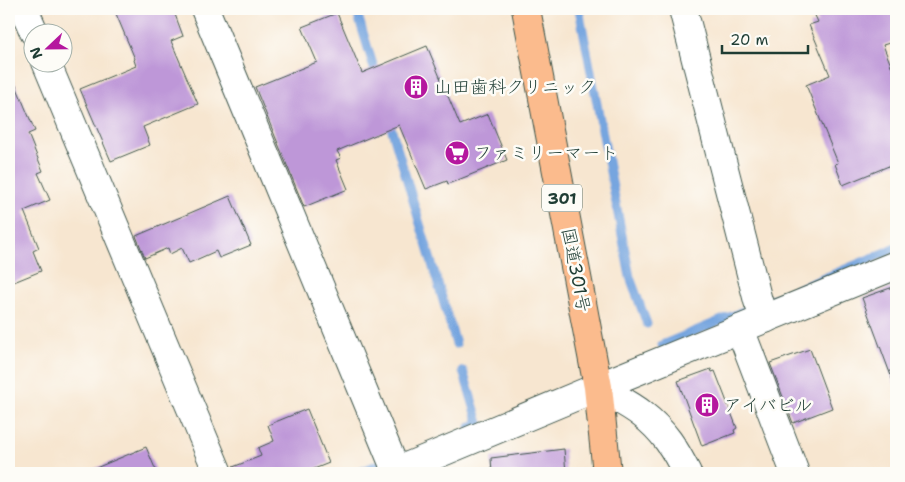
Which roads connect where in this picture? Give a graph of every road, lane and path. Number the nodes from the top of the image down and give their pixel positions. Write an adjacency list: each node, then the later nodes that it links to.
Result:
1 (24, 9): 5 (street)
2 (205, 9): 12 (street)
3 (526, 9): 10 (highway, 国道301号 / 301)
4 (684, 9): 8 (street)
5 (30, 22)
6 (50, 72): 11 (street)
7 (896, 264): 8 (street)
8 (765, 319): 9 (street)
9 (740, 329): 10 (street); 15 (street)
10 (598, 387): 12 (street); 13 (highway, 国道301号 / 301); 14 (street)
11 (218, 473)
12 (396, 473)
13 (607, 473)
14 (687, 473)
15 (795, 473)

